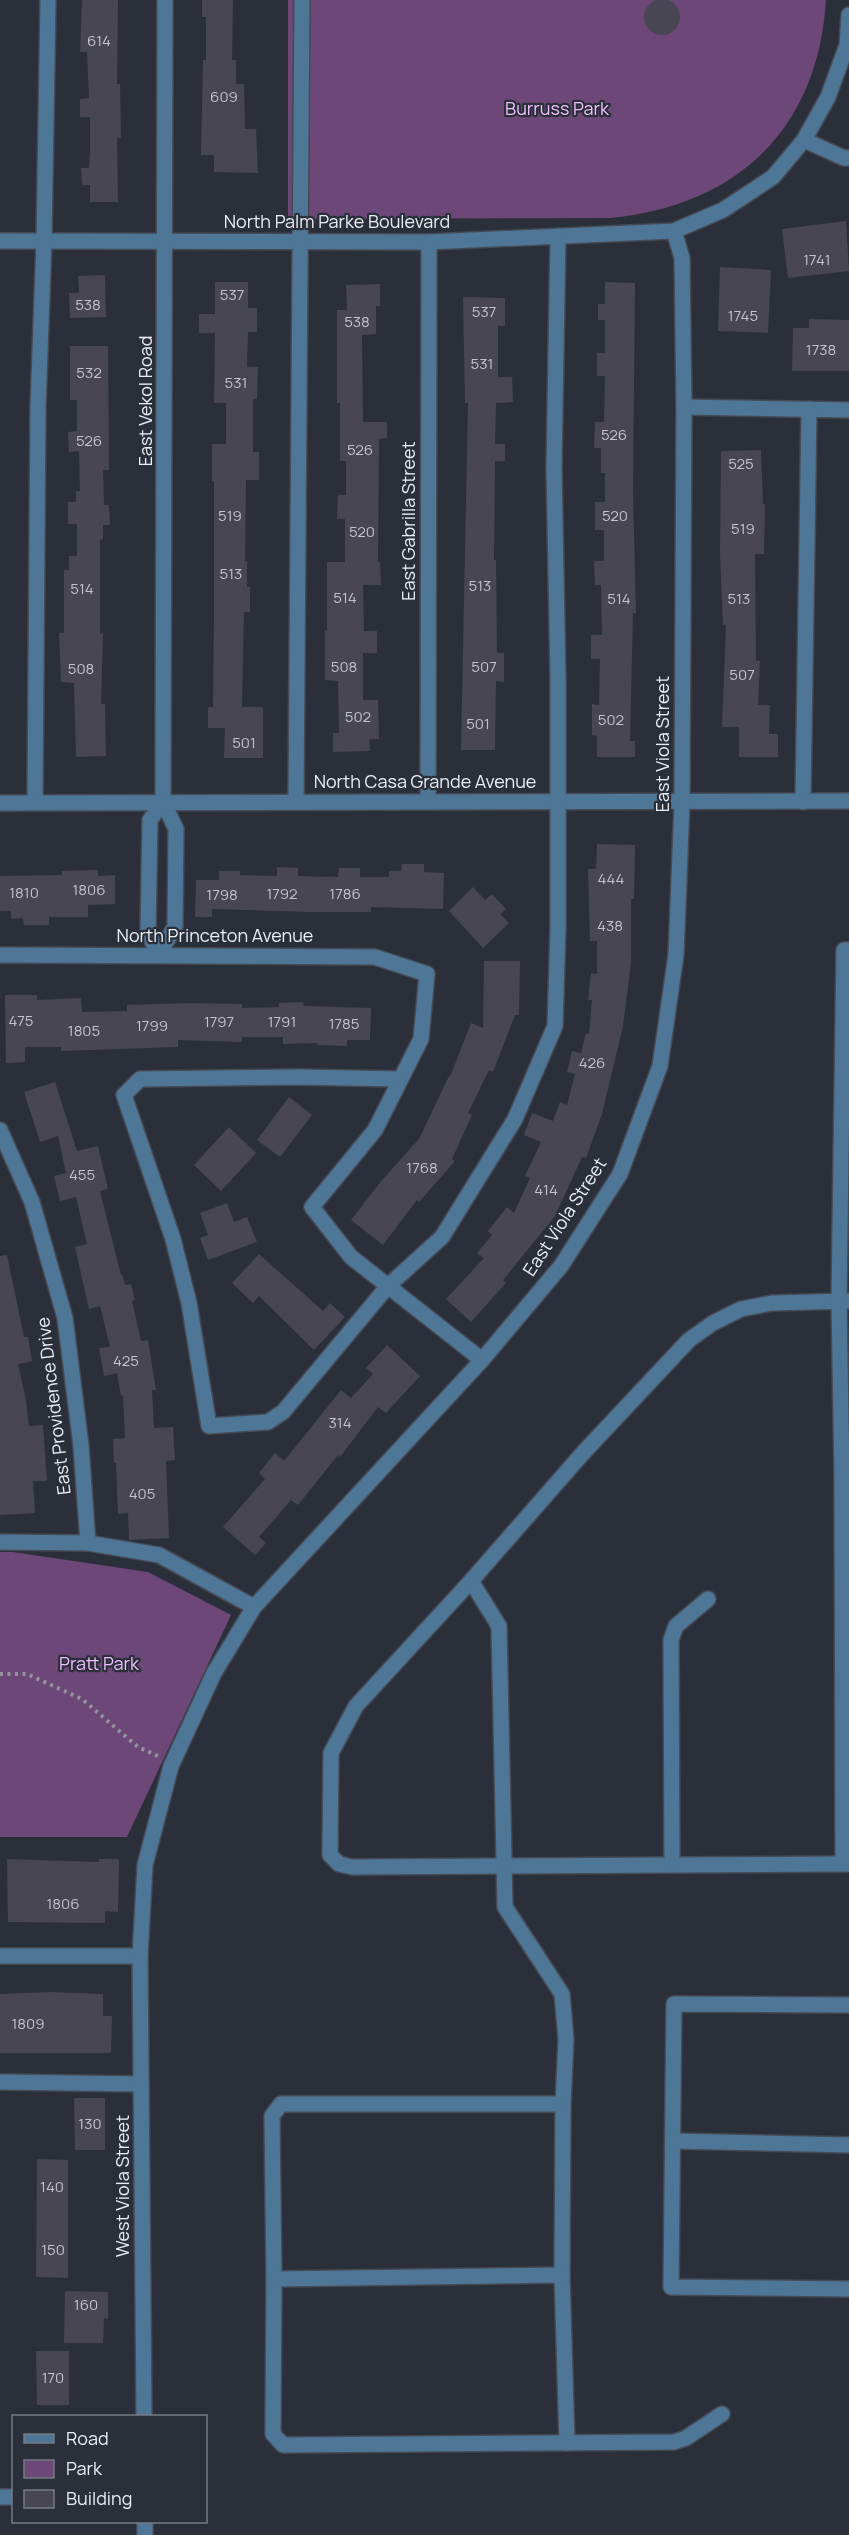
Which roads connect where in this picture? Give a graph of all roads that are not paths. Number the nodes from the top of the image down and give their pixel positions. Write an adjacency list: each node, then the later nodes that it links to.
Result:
1 (48, 0): 10 (street)
2 (165, 0): 11 (street, East Vekol Road)
3 (302, 0): 12 (street)
4 (849, 24): 5 (street)
5 (804, 140): 6 (street); 7 (street)
6 (849, 158)
7 (674, 231): 8 (street, North Palm Parke Boulevard); 14 (street, East Viola Street)
8 (558, 236): 13 (street, North Palm Parke Boulevard); 23 (street)
9 (0, 241): 10 (street, North Palm Parke Boulevard)
10 (44, 241): 11 (street, North Palm Parke Boulevard); 21 (street)
11 (166, 242): 12 (street, North Palm Parke Boulevard); 22 (street, East Vekol Road)
12 (299, 242): 13 (street, North Palm Parke Boulevard); 17 (street)
13 (429, 242): 18 (street, East Gabrilla Street)
14 (684, 407): 15 (street); 25 (street, East Viola Street)
15 (809, 409): 16 (street); 24 (street)
16 (849, 410)
17 (296, 801): 18 (street, North Casa Grande Avenue); 22 (street, North Casa Grande Avenue)
18 (428, 801): 23 (street, North Casa Grande Avenue)
19 (849, 801): 24 (street, North Casa Grande Avenue)
20 (0, 802): 21 (street, North Casa Grande Avenue)
21 (35, 802): 22 (street, North Casa Grande Avenue)
22 (163, 802): 28 (street, East Vekol Road); 28 (street, East Vekol Road)
23 (558, 802): 25 (street, North Casa Grande Avenue); 31 (street)
24 (803, 802): 25 (street, North Casa Grande Avenue)
25 (682, 803): 33 (street, East Viola Street)
26 (849, 950): 32 (street)
27 (0, 955): 28 (street, North Princeton Avenue)
28 (159, 955): 29 (street, North Princeton Avenue)
29 (400, 1079): 31 (street); 31 (street)
30 (0, 1130): 35 (street, East Providence Drive)
31 (388, 1286): 33 (street)
32 (844, 1301): 36 (street); 40 (street)
33 (482, 1360): 38 (street, East Viola Street)
34 (0, 1542): 35 (street)
35 (88, 1544): 38 (street)
36 (471, 1581): 41 (street); 41 (street)
37 (708, 1599): 39 (street)
38 (254, 1607): 43 (street, East Viola Street)
39 (672, 1864): 40 (street); 41 (street)
40 (846, 1864)
41 (504, 1866): 47 (street)
42 (0, 1956): 43 (street)
43 (140, 1956): 46 (street, West Viola Street)
44 (849, 2005): 48 (street)
45 (0, 2082): 46 (street)
46 (141, 2084): 54 (street, West Viola Street)
47 (563, 2104): 50 (street); 51 (street)
48 (673, 2141): 49 (street); 52 (street)
49 (849, 2145)
50 (562, 2275): 51 (street); 55 (street)
51 (274, 2279): 55 (street)
52 (849, 2289)
53 (722, 2414): 55 (street)
54 (144, 2415)
55 (567, 2443)

